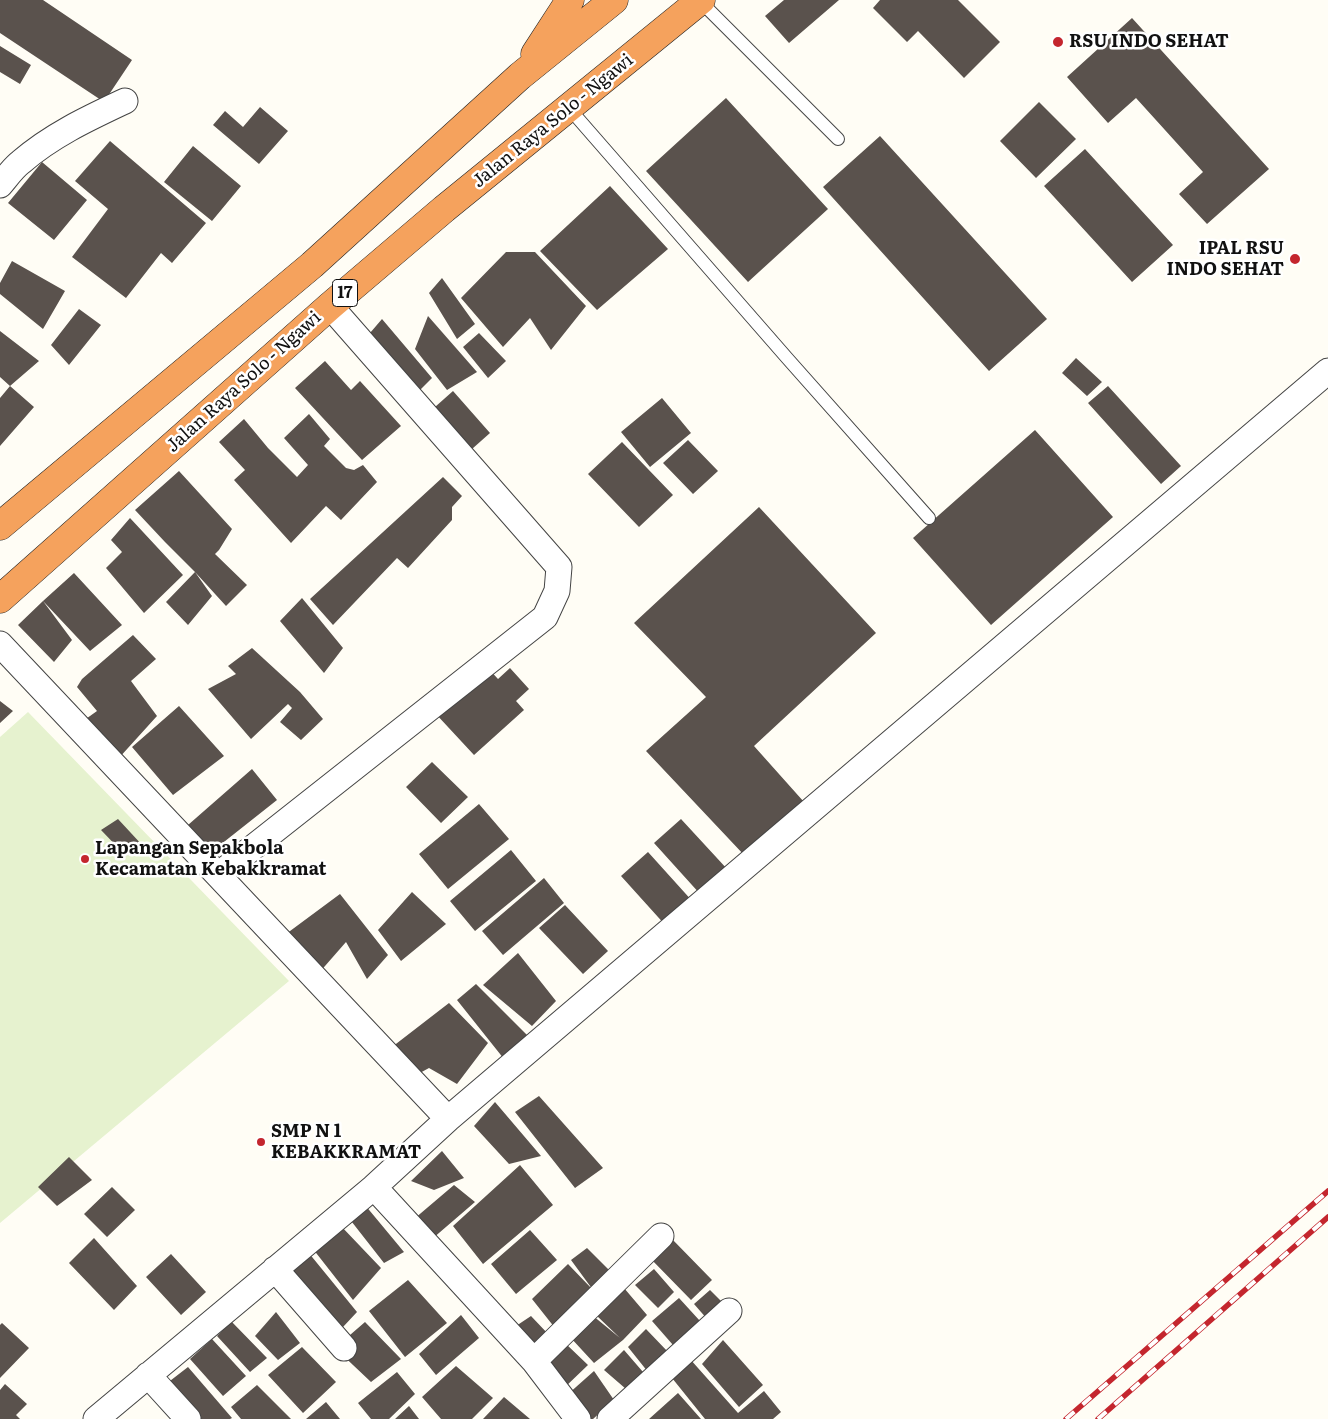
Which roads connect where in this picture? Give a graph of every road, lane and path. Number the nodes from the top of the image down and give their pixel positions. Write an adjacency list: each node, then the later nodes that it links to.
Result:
1 (570, 0): 4 (highway)
2 (614, 0): 4 (highway, 17)
3 (701, 0): 6 (highway, Jalan Raya Solo - Ngawi / 17); 7 (lane)
4 (520, 76): 12 (highway, 17)
5 (125, 101): 8 (street)
6 (568, 107): 9 (highway, Jalan Raya Solo - Ngawi / 17); 11 (lane)
7 (838, 139)
8 (0, 185)
9 (330, 306): 13 (highway, Jalan Raya Solo - Ngawi / 17); 15 (street)
10 (1328, 371): 16 (street)
11 (929, 518)
12 (0, 526)
13 (0, 599)
14 (0, 644): 15 (street)
15 (218, 875): 16 (street)
16 (448, 1119): 17 (street)
17 (374, 1187): 19 (street); 22 (street)
18 (661, 1236): 22 (street)
19 (275, 1268): 21 (street); 23 (street)
20 (729, 1311): 27 (street)
21 (344, 1348)
22 (534, 1361): 26 (street)
23 (148, 1375): 24 (street); 25 (street)
24 (96, 1419)
25 (188, 1419)
26 (578, 1419)
27 (610, 1419)

